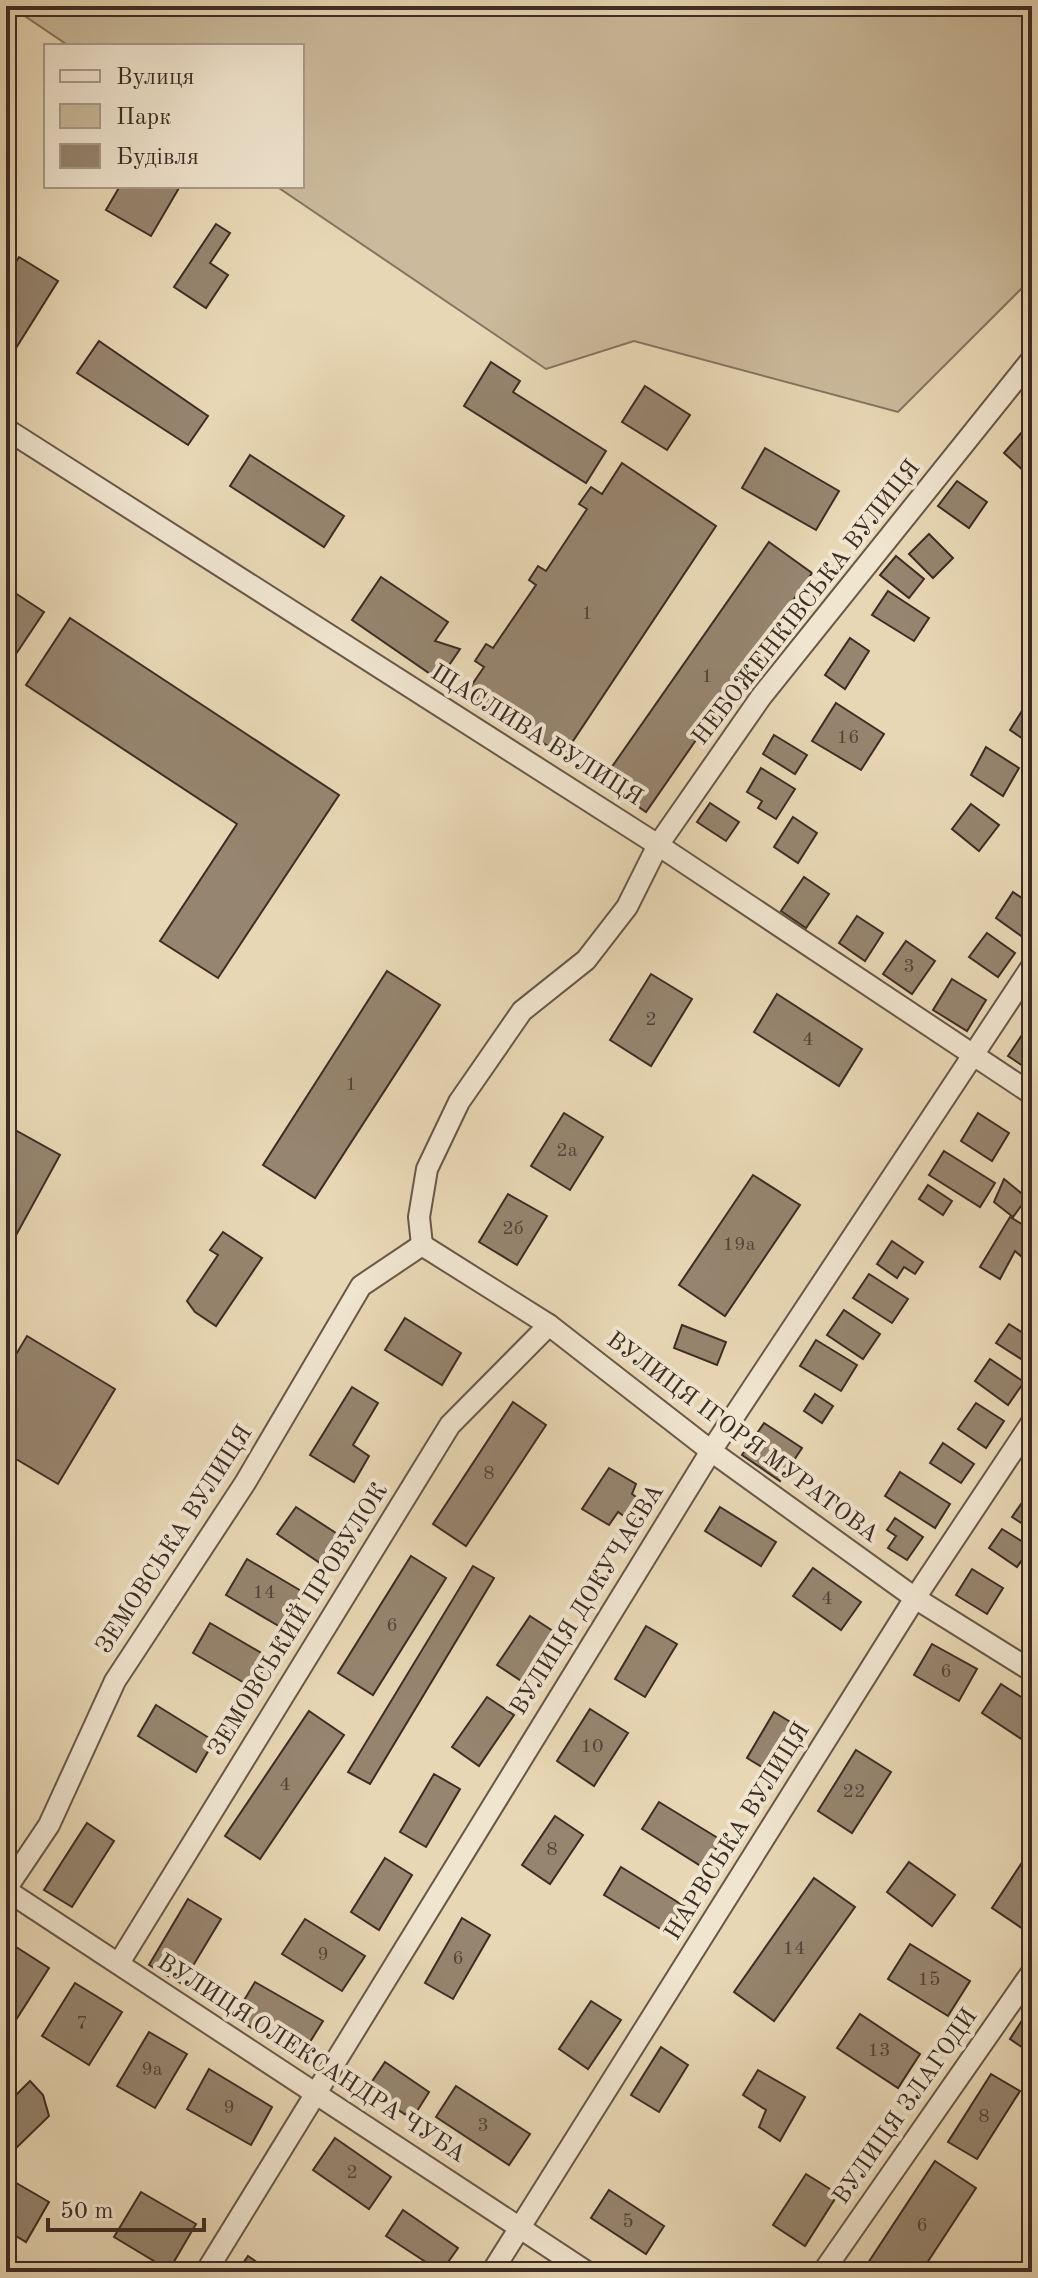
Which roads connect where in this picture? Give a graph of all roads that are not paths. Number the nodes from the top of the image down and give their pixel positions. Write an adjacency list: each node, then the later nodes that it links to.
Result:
1 (1032, 359): 3 (street, НЕБОЖЕНКІВСЬКА ВУЛИЦЯ)
2 (6, 429): 3 (street, ЩАСЛИВА ВУЛИЦЯ)
3 (658, 845): 5 (street, ЩАСЛИВА ВУЛИЦЯ); 7 (street, НЕБОЖЕНКІВСЬКА ВУЛИЦЯ)
4 (1032, 966): 5 (street, ВУЛИЦЯ ДОКУЧАЄВА)
5 (974, 1056): 6 (street, ЩАСЛИВА ВУЛИЦЯ); 10 (street, ВУЛИЦЯ ДОКУЧАЄВА)
6 (1032, 1094)
7 (422, 1245): 8 (street, ВУЛИЦЯ ІГОРЯ МУРАТОВА); 13 (street, ЗЕМОВСЬКА ВУЛИЦЯ)
8 (549, 1325): 10 (street, ВУЛИЦЯ ІГОРЯ МУРАТОВА); 14 (street, ЗЕМОВСЬКИЙ ПРОВУЛОК)
9 (1032, 1422): 11 (street, НАРВСЬКА ВУЛИЦЯ)
10 (711, 1451): 11 (street, ВУЛИЦЯ ІГОРЯ МУРАТОВА); 16 (street, ВУЛИЦЯ ДОКУЧАЄВА)
11 (915, 1598): 12 (street, ВУЛИЦЯ ІГОРЯ МУРАТОВА); 17 (street, НАРВСЬКА ВУЛИЦЯ)
12 (1032, 1671)
13 (6, 1890): 14 (street, ВУЛИЦЯ ОЛЕКСАНДРА ЧУБА)
14 (119, 1963): 16 (street, ВУЛИЦЯ ОЛЕКСАНДРА ЧУБА)
15 (1032, 1972): 21 (street, ВУЛИЦЯ ЗЛАГОДИ)
16 (315, 2094): 17 (street, ВУЛИЦЯ ОЛЕКСАНДРА ЧУБА); 18 (street, ВУЛИЦЯ ДОКУЧАЄВА)
17 (520, 2228): 19 (street, НАРВСЬКА ВУЛИЦЯ); 20 (street, ВУЛИЦЯ ОЛЕКСАНДРА ЧУБА)
18 (206, 2272)
19 (492, 2272)
20 (587, 2272)
21 (823, 2272)

